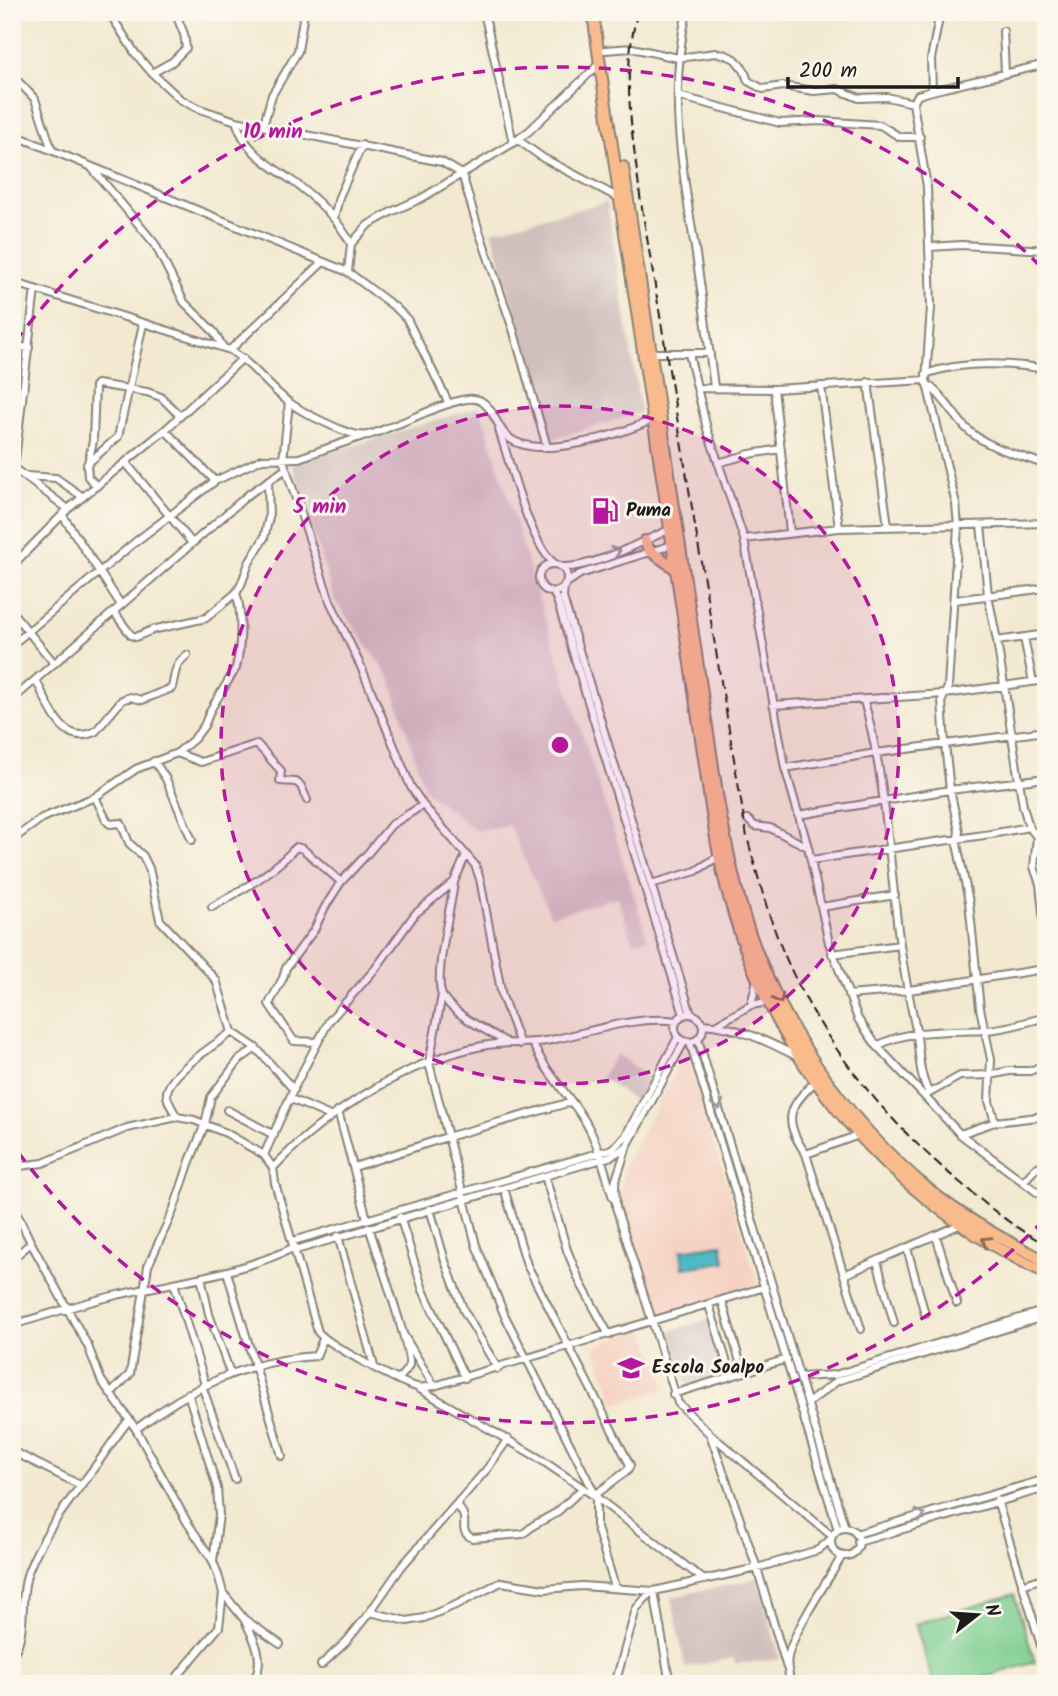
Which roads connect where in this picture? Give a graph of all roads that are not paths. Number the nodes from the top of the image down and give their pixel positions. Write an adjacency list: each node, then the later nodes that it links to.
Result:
1 (105, 12): 14 (street)
2 (176, 12): 14 (street)
3 (304, 12): 21 (street)
4 (484, 12): 24 (street)
5 (593, 12): 12 (highway)
6 (600, 12): 10 (highway)
7 (687, 12): 11 (street)
8 (938, 23): 17 (street)
9 (1003, 31): 15 (street)
10 (605, 50): 11 (street); 42 (highway)
11 (678, 58): 18 (street); 19 (street)
12 (600, 64): 24 (street); 29 (highway)
13 (1046, 64): 15 (street)
14 (152, 73): 20 (street)
15 (1005, 73): 17 (street)
16 (12, 75): 26 (street)
17 (932, 91): 19 (street)
18 (678, 96): 23 (street); 43 (street)
19 (913, 103): 23 (street)
20 (236, 121): 21 (street); 30 (street)
21 (263, 126): 25 (street)
22 (12, 134): 26 (street)
23 (920, 137): 32 (street)
24 (516, 141): 28 (street); 29 (street)
25 (362, 145): 28 (street); 30 (street)
26 (52, 150): 27 (street)
27 (90, 166): 34 (street); 41 (street)
28 (462, 174): 31 (street); 63 (street)
29 (620, 199): 59 (highway)
30 (334, 218): 31 (street)
31 (351, 244): 35 (street)
32 (930, 247): 33 (street); 47 (street)
33 (1046, 250)
34 (322, 263): 35 (street); 41 (street)
35 (348, 272): 57 (street)
36 (12, 282): 37 (street)
37 (36, 289): 38 (street); 40 (street)
38 (143, 324): 41 (street); 54 (street)
39 (12, 346): 40 (street)
40 (29, 348): 53 (street)
41 (226, 349): 45 (street)
42 (652, 353): 44 (street); 85 (highway)
43 (710, 353): 44 (street); 50 (street)
44 (689, 354): 52 (street)
45 (243, 358): 56 (street); 58 (street)
46 (1046, 369): 47 (street)
47 (926, 379): 48 (street); 69 (street); 83 (street)
48 (868, 382): 49 (street); 82 (street)
49 (821, 386): 55 (street); 84 (street)
50 (714, 387): 52 (street); 55 (street)
51 (12, 388): 53 (street)
52 (697, 388): 67 (street)
53 (24, 389): 70 (street)
54 (130, 389): 58 (street); 68 (street); 68 (street)
55 (774, 389): 64 (street)
56 (289, 402): 62 (street); 65 (street)
57 (449, 404): 60 (street); 62 (street)
58 (180, 416): 61 (street)
59 (652, 420): 63 (street); 85 (highway)
60 (497, 422): 63 (street); 92 (street)
61 (164, 430): 66 (street); 73 (street)
62 (365, 436): 65 (street)
63 (547, 447)
64 (781, 449): 67 (street); 86 (street)
65 (283, 460): 71 (street); 73 (street)
66 (126, 463): 75 (street); 79 (street)
67 (718, 463): 87 (street)
68 (88, 464): 75 (street)
69 (1046, 465)
70 (13, 468): 72 (street)
71 (286, 469): 74 (street); 135 (street)
72 (26, 476): 76 (street); 77 (street)
73 (215, 481): 79 (street)
74 (268, 482): 89 (street); 101 (street)
75 (97, 486): 76 (street)
76 (83, 497): 77 (street)
77 (68, 509): 78 (street)
78 (63, 516): 94 (street); 97 (street)
79 (169, 516): 89 (street); 97 (street)
80 (1046, 523): 81 (street)
81 (981, 525): 83 (street); 102 (street)
82 (888, 526): 83 (street); 84 (street)
83 (958, 526): 103 (street)
84 (839, 528): 86 (street)
85 (673, 529): 88 (street); 90 (highway)
86 (790, 532): 87 (street)
87 (744, 539): 121 (street)
88 (646, 541): 91 (highway); 93 (street, one-way to 88)
89 (192, 543): 104 (street)
90 (676, 544): 91 (street); 96 (highway); 240 (highway, one-way to 240)
91 (652, 552): 96 (highway); 98 (street)
92 (545, 556): 93 (street); 95 (street)
93 (558, 565): 95 (street); 98 (street)
94 (12, 566)
95 (543, 569): 100 (street)
96 (676, 569): 146 (highway)
97 (99, 573): 104 (street); 107 (street)
98 (565, 585): 100 (street); 150 (street)
99 (1046, 588): 102 (street)
100 (550, 591): 166 (street)
101 (236, 593): 106 (street); 125 (street)
102 (988, 596): 103 (street); 110 (street)
103 (955, 600): 118 (street)
104 (121, 605): 106 (street)
105 (12, 612): 107 (street)
106 (114, 612): 113 (street)
107 (29, 631): 111 (street); 113 (street)
108 (1046, 634): 109 (street)
109 (1024, 638): 110 (street); 116 (street)
110 (997, 641): 117 (street)
111 (12, 645)
112 (187, 655): 114 (street)
113 (54, 663): 114 (street)
114 (36, 680): 119 (street)
115 (1046, 680): 116 (street)
116 (1033, 682): 117 (street)
117 (1003, 687): 118 (street); 123 (street)
118 (945, 694): 120 (street); 124 (street)
119 (12, 700)
120 (864, 701): 121 (street); 126 (street)
121 (773, 705): 128 (street)
122 (1046, 731): 123 (street)
123 (1012, 736): 124 (street); 130 (street)
124 (945, 744): 126 (street); 131 (street)
125 (177, 753): 127 (street); 133 (street)
126 (876, 753): 128 (street); 134 (street)
127 (154, 761): 132 (street); 142 (street)
128 (785, 768): 136 (street)
129 (1046, 778): 130 (street)
130 (1020, 781): 131 (street); 138 (street)
131 (950, 790): 134 (street); 140 (street)
132 (95, 797): 139 (street); 172 (street)
133 (307, 800)
134 (882, 801): 136 (street); 144 (street)
135 (423, 805): 145 (street); 148 (street)
136 (798, 815): 143 (street)
137 (747, 819): 143 (street)
138 (1029, 827): 140 (street); 155 (street)
139 (16, 834): 141 (street)
140 (958, 838): 144 (street); 159 (street)
141 (12, 840)
142 (191, 841)
143 (808, 848): 147 (street)
144 (890, 850): 147 (street); 151 (street)
145 (466, 855): 149 (street); 179 (street)
146 (719, 856): 150 (street); 158 (highway)
147 (811, 860): 153 (street)
148 (341, 882): 152 (street); 177 (street)
149 (454, 882): 162 (street); 177 (street)
150 (651, 884): 166 (street)
151 (895, 895): 153 (street); 154 (street)
152 (212, 907)
153 (821, 907): 156 (street)
154 (900, 945): 156 (street); 161 (street)
155 (1045, 947): 157 (street)
156 (832, 954): 163 (street)
157 (1044, 969): 159 (street); 160 (street)
158 (757, 978): 164 (highway); 165 (street)
159 (977, 979): 161 (street); 171 (street)
160 (1046, 979)
161 (909, 990): 163 (street); 173 (street)
162 (442, 995): 178 (street); 185 (street)
163 (848, 995): 182 (street)
164 (768, 1002): 165 (street); 174 (highway)
165 (751, 1005): 170 (street)
166 (688, 1015): 168 (street); 169 (street)
167 (1046, 1017): 171 (street)
168 (677, 1021): 175 (street); 180 (street)
169 (703, 1024): 170 (street); 176 (street)
170 (716, 1025): 181 (street)
171 (985, 1030): 173 (street); 187 (street)
172 (232, 1032): 183 (street); 197 (street)
173 (917, 1034): 182 (street); 190 (street)
174 (788, 1039): 181 (street); 184 (highway)
175 (684, 1040): 176 (street); 204 (street); 207 (street); 246 (street)
176 (698, 1040): 272 (street, one-way to 272)
177 (318, 1042): 189 (street)
178 (507, 1043): 179 (street); 185 (street)
179 (520, 1044): 180 (street)
180 (533, 1044): 192 (street)
181 (773, 1045): 184 (street)
182 (877, 1046): 190 (street)
183 (256, 1048): 189 (street); 199 (street)
184 (800, 1058): 188 (highway)
185 (429, 1063): 194 (street); 203 (street)
186 (1046, 1065): 187 (street)
187 (991, 1075): 190 (street); 198 (street)
188 (816, 1081): 202 (highway); 205 (street)
189 (294, 1090): 191 (street)
190 (927, 1095): 200 (street)
191 (291, 1099): 195 (street); 201 (street)
192 (571, 1102): 203 (street); 207 (street)
193 (227, 1110): 201 (street)
194 (338, 1111): 195 (street); 210 (street)
195 (330, 1116): 212 (street)
196 (1046, 1116): 198 (street)
197 (177, 1117): 199 (street); 209 (street)
198 (995, 1122): 200 (street)
199 (205, 1125): 206 (street); 247 (street)
200 (960, 1134): 216 (street)
201 (274, 1135): 206 (street)
202 (859, 1135): 205 (street); 229 (highway)
203 (447, 1137): 210 (street); 219 (street)
204 (627, 1146): 207 (street); 223 (street)
205 (806, 1154): 243 (street)
206 (264, 1155): 212 (street)
207 (600, 1156): 211 (street); 223 (street)
208 (1046, 1163): 216 (street)
209 (12, 1167)
210 (354, 1167): 228 (street)
211 (560, 1167): 213 (street); 214 (street)
212 (273, 1168): 236 (street)
213 (533, 1175): 214 (street); 215 (street)
214 (545, 1175): 260 (street)
215 (519, 1180): 217 (street); 218 (street)
216 (1023, 1182): 221 (street)
217 (492, 1188): 218 (street); 219 (street)
218 (504, 1188): 262 (street)
219 (462, 1196): 220 (street); 263 (street)
220 (452, 1199): 224 (street); 225 (street)
221 (1046, 1199)
222 (12, 1203): 235 (street)
223 (616, 1207): 255 (street)
224 (430, 1209): 225 (street); 268 (street)
225 (413, 1210): 226 (street); 227 (street)
226 (400, 1217): 227 (street); 273 (street)
227 (385, 1218): 228 (street)
228 (368, 1223): 230 (street); 259 (street)
229 (960, 1225): 233 (street); 242 (highway, one-way to 229)
230 (354, 1227): 231 (street); 232 (street)
231 (323, 1232): 234 (street); 236 (street)
232 (338, 1236): 234 (street); 266 (street)
233 (936, 1236): 237 (street); 249 (street)
234 (325, 1240): 236 (street)
235 (31, 1243): 238 (street); 251 (street)
236 (294, 1246): 241 (street); 261 (street)
237 (907, 1248): 239 (street); 253 (street)
238 (12, 1259)
239 (877, 1261): 243 (street); 256 (street)
240 (1046, 1261)
241 (227, 1272): 244 (street); 265 (street)
242 (1046, 1273)
243 (844, 1275): 258 (street)
244 (201, 1277): 245 (street); 270 (street)
245 (174, 1283): 247 (street); 275 (street)
246 (765, 1287): 248 (street); 264 (street)
247 (144, 1289): 251 (street); 278 (street)
248 (722, 1301): 250 (street); 269 (street)
249 (957, 1304)
250 (709, 1306): 255 (street); 271 (street)
251 (67, 1310): 257 (street); 278 (street)
252 (1046, 1310): 267 (street)
253 (925, 1314)
254 (1046, 1316): 267 (street)
255 (652, 1323): 260 (street); 280 (street)
256 (894, 1323)
257 (12, 1325)
258 (861, 1329)
259 (402, 1333): 274 (street); 276 (street)
260 (609, 1335): 262 (street)
261 (323, 1339): 265 (street); 266 (street)
262 (568, 1348): 263 (street); 294 (street)
263 (529, 1359): 268 (street); 294 (street)
264 (787, 1359): 269 (street); 297 (street)
265 (254, 1366): 270 (street); 287 (street)
266 (374, 1366): 274 (street)
267 (875, 1366): 272 (street); 281 (street)
268 (498, 1369): 273 (street)
269 (743, 1372): 271 (street)
270 (230, 1373): 275 (street)
271 (731, 1376): 280 (street)
272 (800, 1377): 281 (street)
273 (465, 1378): 276 (street)
274 (399, 1379): 277 (street)
275 (203, 1385): 279 (street); 288 (street)
276 (434, 1386): 277 (street)
277 (416, 1387): 285 (street)
278 (111, 1393): 282 (street)
279 (188, 1393): 283 (street); 303 (street)
280 (673, 1394): 284 (street)
281 (808, 1403): 297 (street)
282 (129, 1420): 283 (street); 290 (street)
283 (136, 1429): 303 (street)
284 (710, 1434): 299 (street); 304 (street)
285 (508, 1439): 291 (street); 296 (street)
286 (12, 1451): 290 (street)
287 (282, 1456)
288 (235, 1479)
289 (1046, 1479): 293 (street)
290 (80, 1485): 311 (street)
291 (583, 1488): 294 (street); 296 (street)
292 (1046, 1488): 295 (street)
293 (995, 1494): 295 (street); 298 (street, one-way to 293)
294 (596, 1497): 306 (street); 308 (street)
295 (997, 1503): 300 (street); 307 (street)
296 (456, 1505): 312 (street)
297 (841, 1529): 298 (street); 299 (street)
298 (856, 1534): 300 (street)
299 (832, 1538): 301 (street); 302 (street)
300 (858, 1542): 302 (street)
301 (818, 1550): 302 (street); 304 (street)
302 (839, 1555): 320 (street)
303 (213, 1561): 310 (street)
304 (757, 1567): 306 (street); 320 (street)
305 (1046, 1577): 307 (street)
306 (704, 1580): 309 (street)
307 (1022, 1584): 315 (street)
308 (615, 1587): 309 (street); 312 (street)
309 (652, 1592): 324 (street); 325 (street)
310 (222, 1593): 314 (street); 323 (street)
311 (22, 1610): 313 (street); 317 (street)
312 (370, 1612): 319 (street)
313 (12, 1617)
314 (244, 1619): 316 (street); 321 (street)
315 (1043, 1640): 318 (street)
316 (280, 1644)
317 (12, 1656)
318 (1046, 1662)
319 (321, 1665)
320 (787, 1668): 322 (street)
321 (255, 1678)
322 (790, 1683)
323 (172, 1684)
324 (615, 1684)
325 (670, 1684)

